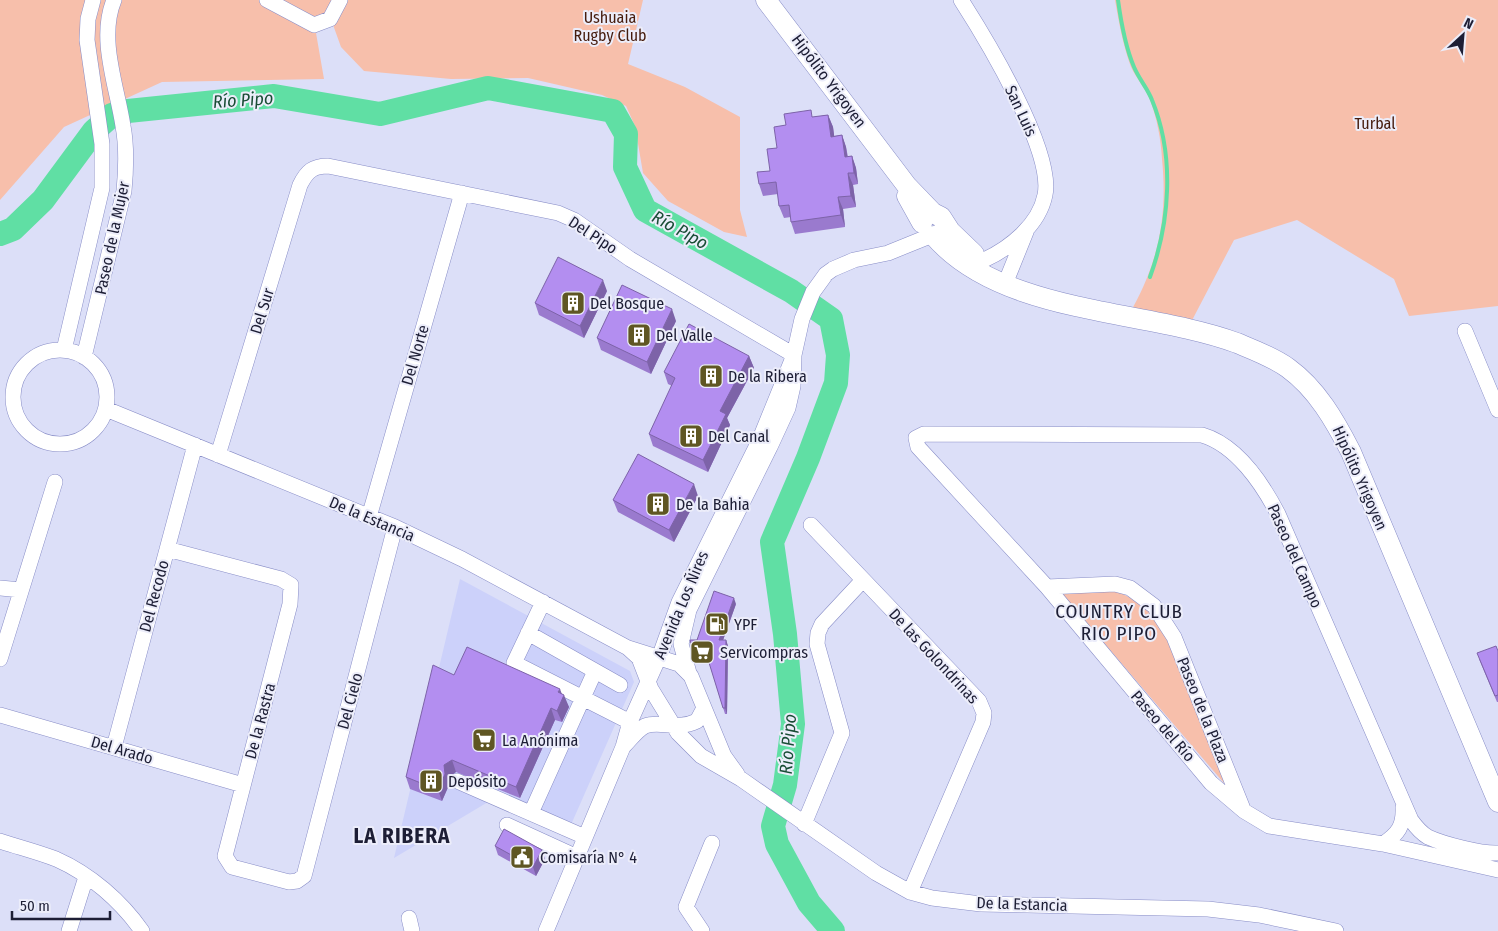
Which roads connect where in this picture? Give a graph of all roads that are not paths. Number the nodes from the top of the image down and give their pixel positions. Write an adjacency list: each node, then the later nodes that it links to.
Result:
1 (93, 0): 14 (street, Paseo de la Mujer)
2 (114, 0): 16 (street, Paseo de la Mujer)
3 (267, 0): 4 (street)
4 (340, 0)
5 (766, 0): 9 (main road, Hipólito Yrigoyen)
6 (961, 0): 10 (street, San Luis)
7 (311, 169): 8 (street, Del Pipo); 23 (street, Del Sur)
8 (462, 193): 15 (street, Del Pipo); 25 (street, Del Norte)
9 (931, 226): 11 (main road, Hipólito Yrigoyen); 12 (main road, Hipólito Yrigoyen); 15 (street, Avenida Los Ñires)
10 (1028, 228): 11 (street, San Luis); 12 (street, San Luis)
11 (984, 260): 12 (main road, Hipólito Yrigoyen)
12 (1007, 279): 53 (main road, Hipólito Yrigoyen)
13 (1465, 331): 19 (street)
14 (64, 350): 16 (street); 17 (street)
15 (794, 355): 29 (street, Avenida Los Ñires)
16 (84, 357): 18 (street)
17 (6, 394): 20 (street)
18 (106, 409): 20 (street); 22 (street, De la Estancia)
19 (1498, 410)
20 (7, 412)
21 (916, 438): 32 (street, Paseo del Río); 54 (street, Paseo del Campo)
22 (195, 445): 23 (street, De la Estancia); 28 (street, Del Recodo)
23 (218, 455): 25 (street, De la Estancia)
24 (55, 482): 33 (street)
25 (369, 517): 27 (street, De la Estancia)
26 (811, 525): 30 (street, De las Golondrinas)
27 (395, 527): 34 (street, De la Estancia); 64 (street, Del Cielo)
28 (167, 549): 48 (street, Del Recodo); 52 (street, De la Rastra)
29 (706, 562): 37 (street, Avenida Los Ñires); 40 (street, Avenida Los Ñires)
30 (863, 580): 57 (street); 68 (street, De las Golondrinas)
31 (0, 588): 33 (street)
32 (1047, 588): 55 (street, Paseo del Río); 55 (street, Paseo de la Plaza)
33 (21, 590): 38 (street)
34 (543, 602): 35 (street); 36 (street, De la Estancia)
35 (528, 633): 39 (street); 43 (street)
36 (628, 648): 37 (street, De la Estancia); 41 (street, De la Estancia)
37 (659, 658): 40 (street, De la Estancia); 41 (street, Avenida Los Ñires)
38 (0, 659)
39 (595, 672): 42 (street); 43 (street)
40 (691, 676): 44 (street, De la Estancia)
41 (648, 681): 46 (street, Avenida Los Ñires); 47 (street, De la Estancia)
42 (620, 685)
43 (583, 699): 46 (street); 56 (street)
44 (704, 708): 47 (street, Avenida Los Ñires); 50 (street, De la Estancia)
45 (0, 715): 48 (street, Del Arado)
46 (630, 722): 49 (street, Avenida Los Ñires)
47 (673, 726): 49 (street, Avenida Los Ñires); 50 (street, De la Estancia)
48 (114, 747): 52 (street, Del Arado)
49 (624, 747): 59 (street, Avenida Los Ñires)
50 (742, 779): 57 (street, De la Estancia)
51 (457, 781): 56 (street)
52 (243, 785): 64 (street, De la Rastra)
53 (1498, 802)
54 (1403, 805): 62 (street); 63 (street, Paseo del Campo)
55 (1244, 811): 62 (street, Paseo del Río)
56 (531, 814): 59 (street)
57 (804, 824): 68 (street, De la Estancia)
58 (507, 826): 65 (street)
59 (585, 837): 65 (street, Avenida Los Ñires)
60 (0, 841): 67 (street)
61 (712, 842): 72 (street)
62 (1383, 844): 66 (street, Paseo del Río)
63 (1498, 853)
64 (225, 856)
65 (577, 857): 71 (street, Avenida Los Ñires)
66 (1498, 870)
67 (86, 877): 69 (street); 70 (street)
68 (910, 892): 73 (street, De la Estancia)
69 (69, 931)
70 (142, 931)
71 (546, 931)
72 (702, 931)
73 (1336, 931)

